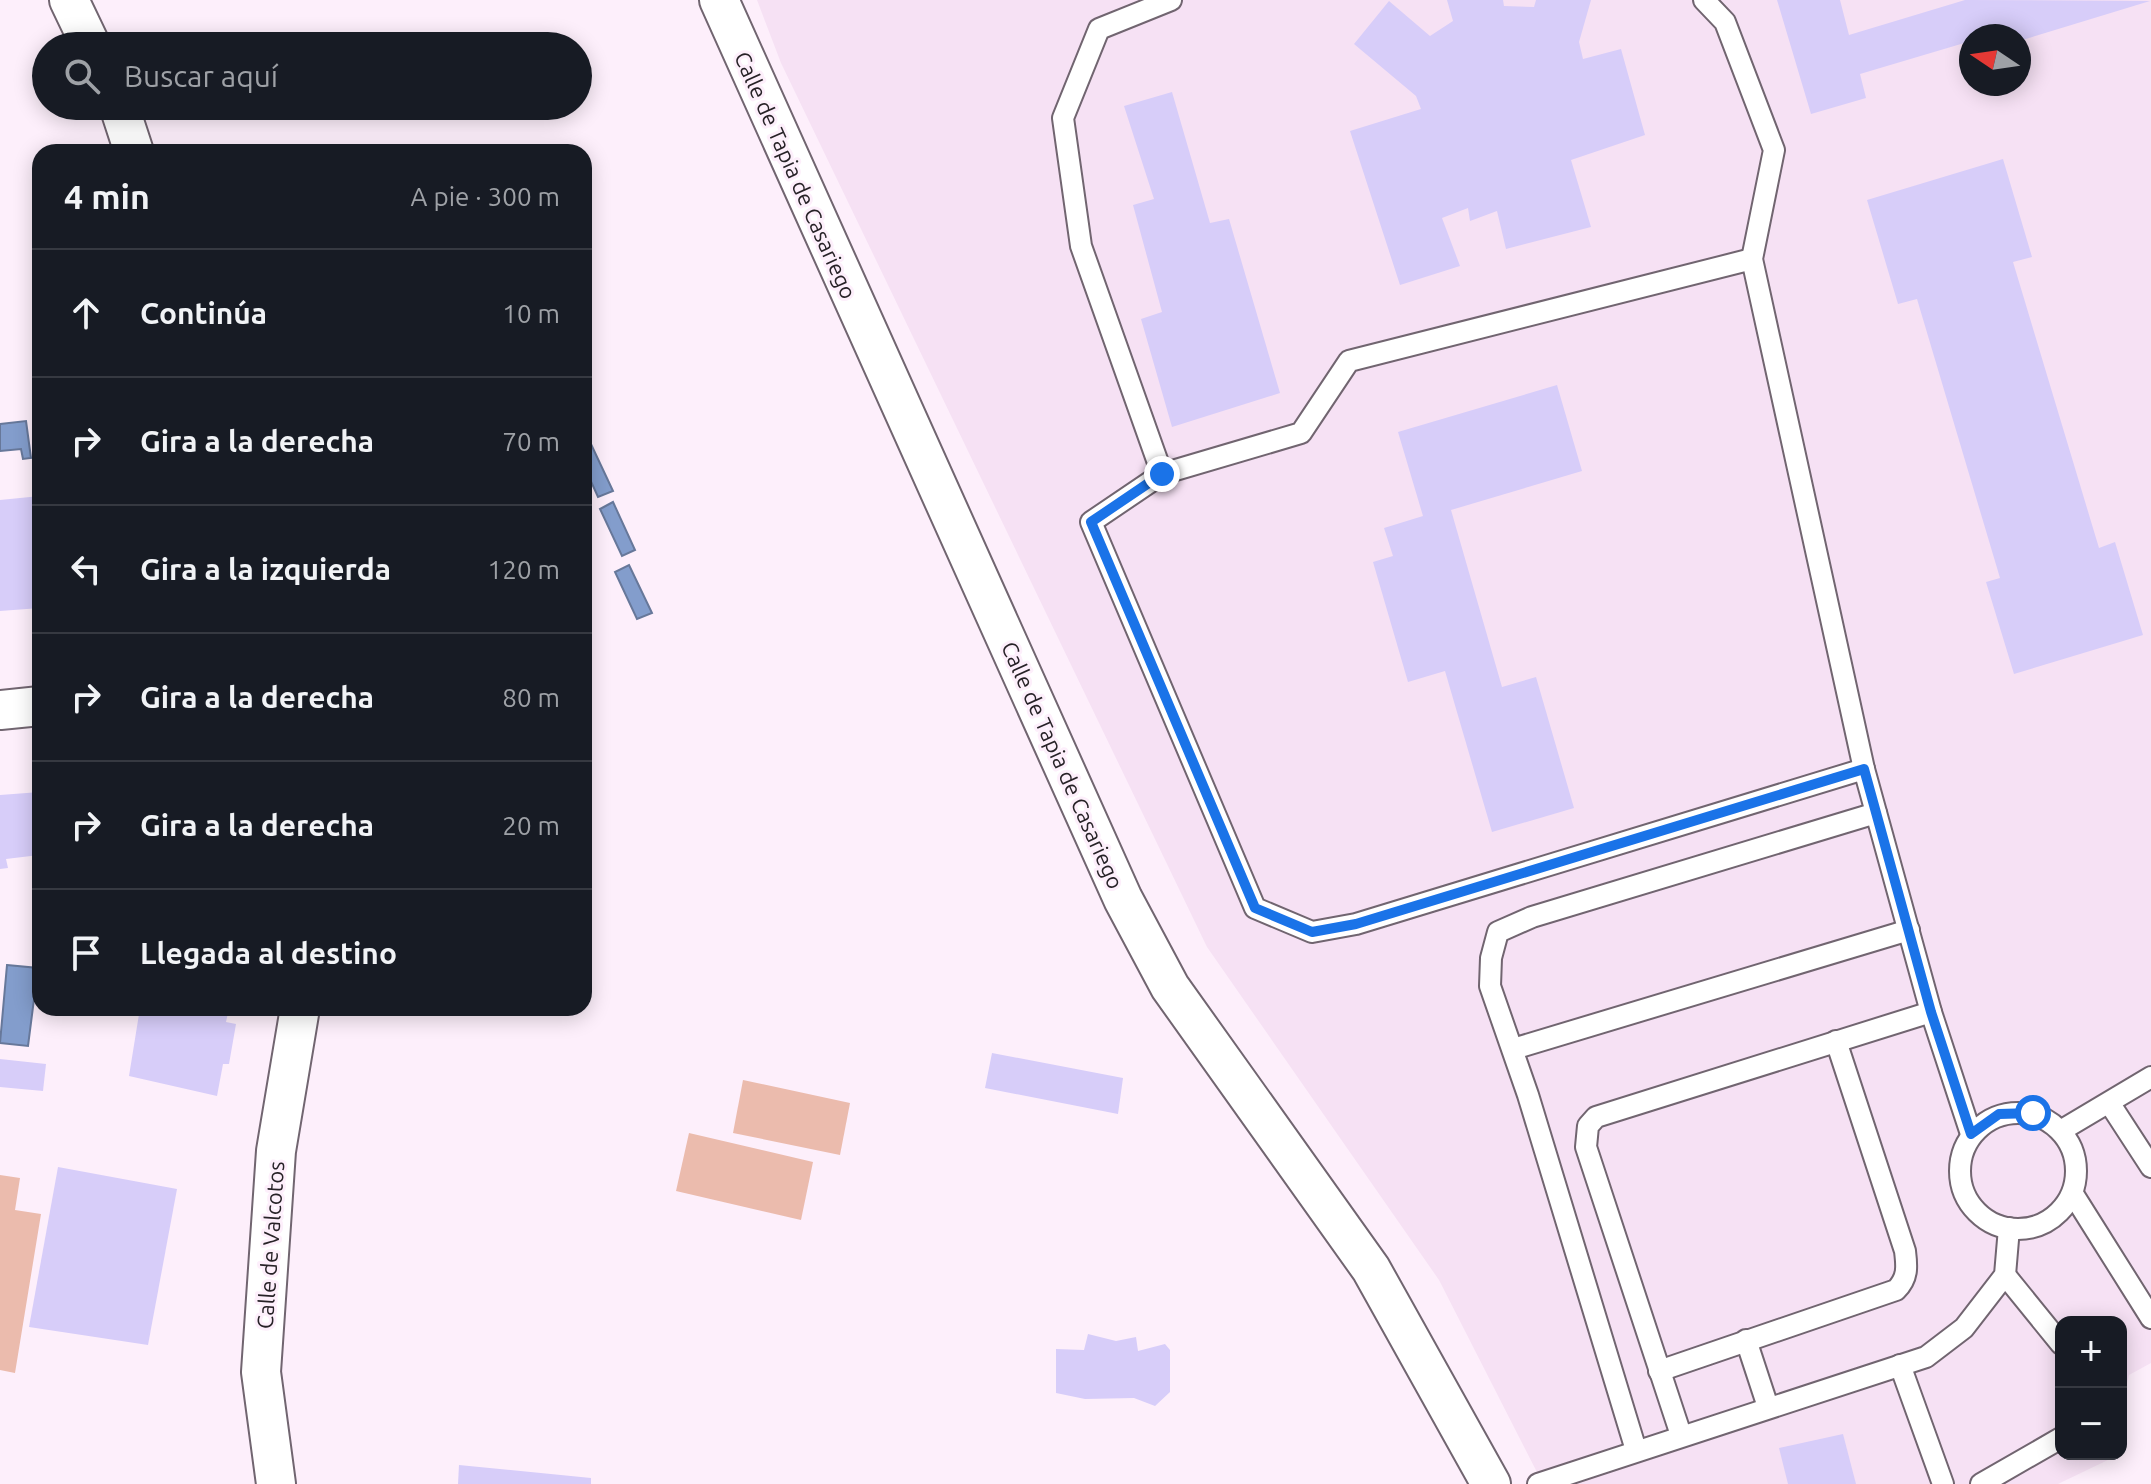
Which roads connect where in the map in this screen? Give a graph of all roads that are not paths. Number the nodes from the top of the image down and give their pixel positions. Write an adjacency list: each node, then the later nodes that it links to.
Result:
1 (69, 0): 5 (street)
2 (719, 0): 37 (street, Calle de Tapia de Casariego)
3 (1171, 0): 9 (lane)
4 (1704, 0): 8 (lane)
5 (84, 32)
6 (124, 120): 7 (street)
7 (131, 144)
8 (1752, 259): 9 (lane); 12 (lane)
9 (1162, 474): 12 (lane)
10 (32, 707): 11 (street)
11 (0, 710)
12 (1864, 769): 13 (lane)
13 (1876, 813): 14 (lane); 18 (lane)
14 (1909, 930): 15 (lane); 18 (lane)
15 (1931, 1012): 17 (lane); 22 (lane)
16 (299, 1016): 36 (street, Calle de Valcotos)
17 (1836, 1041): 29 (lane); 31 (lane)
18 (1513, 1049): 35 (lane)
19 (2151, 1077): 20 (lane)
20 (2110, 1104): 21 (lane); 23 (lane)
21 (2062, 1130): 22 (lane); 24 (lane)
22 (1971, 1134): 25 (lane)
23 (2151, 1167)
24 (2073, 1194): 25 (lane); 27 (lane)
25 (2009, 1228): 26 (lane)
26 (2005, 1275): 28 (lane); 30 (lane)
27 (2151, 1318)
28 (2055, 1337)
29 (1746, 1340): 31 (lane); 32 (lane)
30 (1900, 1365): 32 (lane); 39 (lane)
31 (1659, 1371): 33 (lane)
32 (1768, 1407): 33 (lane)
33 (1681, 1435): 35 (lane)
34 (2055, 1441): 40 (lane)
35 (1636, 1450): 38 (lane)
36 (276, 1484)
37 (1491, 1484)
38 (1538, 1484)
39 (1943, 1484)
40 (1981, 1484)

